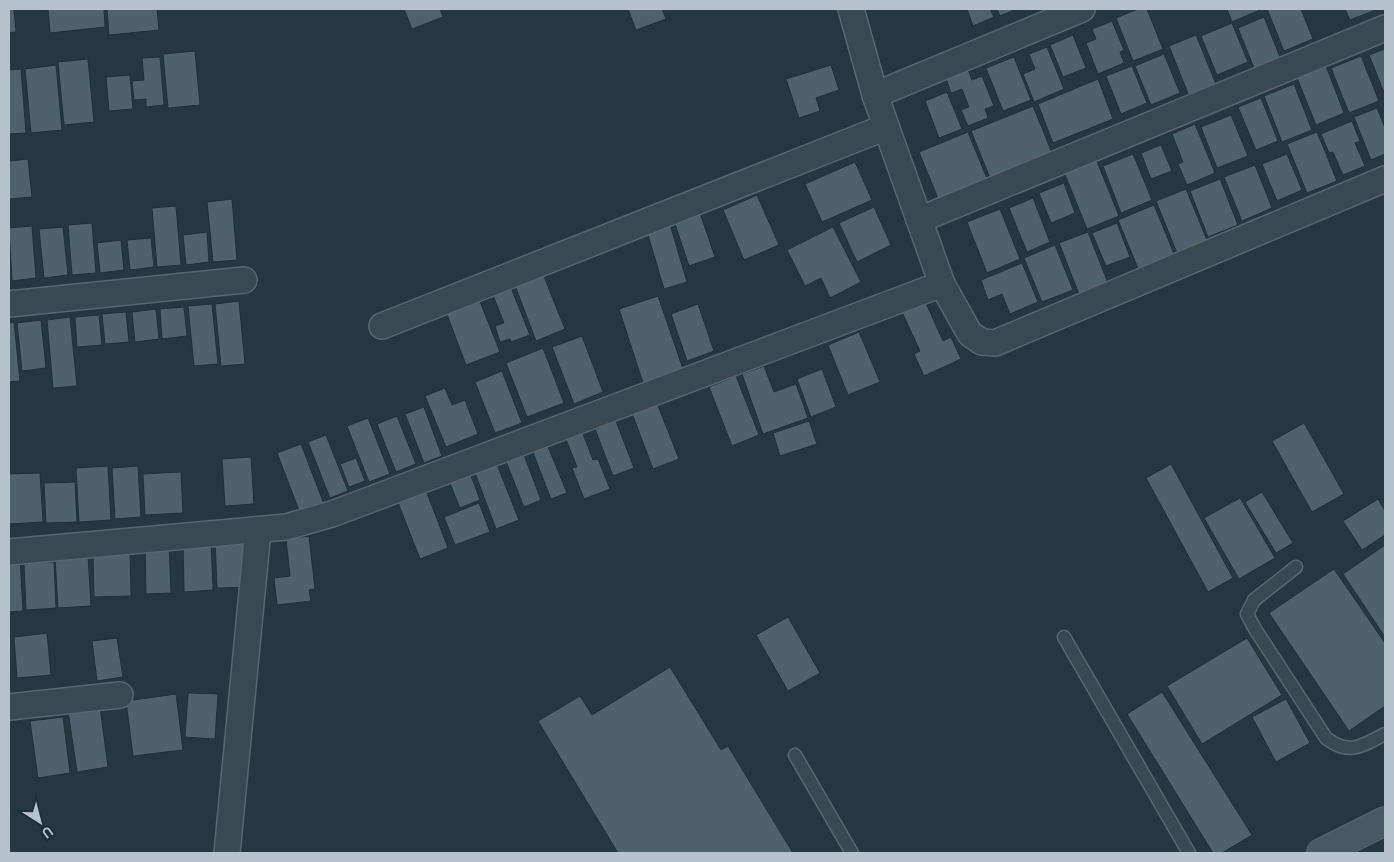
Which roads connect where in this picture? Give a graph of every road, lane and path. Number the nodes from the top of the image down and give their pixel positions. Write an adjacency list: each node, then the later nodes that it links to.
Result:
1 (852, 9): 4 (street)
2 (1082, 9): 4 (street)
3 (1385, 28): 7 (street)
4 (875, 95): 5 (street)
5 (886, 127): 7 (street); 11 (street)
6 (1385, 180): 9 (street)
7 (919, 220): 9 (street)
8 (244, 280): 10 (street)
9 (942, 284): 12 (street)
10 (9, 304)
11 (382, 326)
12 (258, 530): 13 (street); 21 (street)
13 (9, 552)
14 (1296, 567): 18 (lane)
15 (1064, 637): 23 (lane)
16 (120, 695): 17 (street)
17 (9, 708)
18 (1385, 734)
19 (795, 755): 22 (lane)
20 (1385, 821): 24 (street)
21 (227, 853)
22 (852, 853)
23 (1189, 853)
24 (1321, 853)

